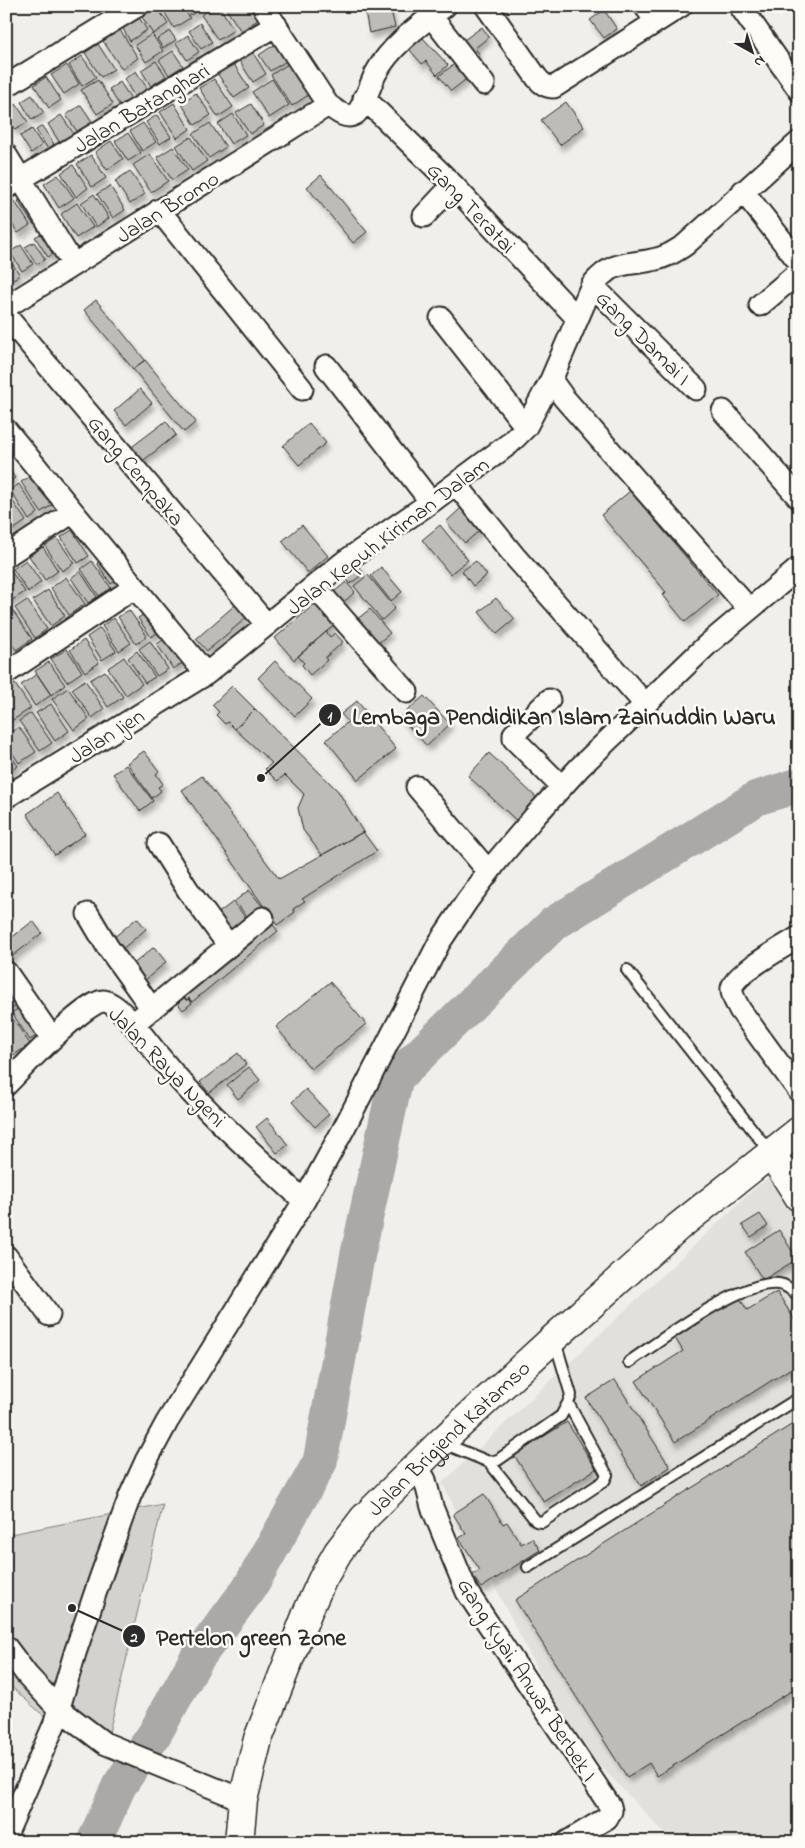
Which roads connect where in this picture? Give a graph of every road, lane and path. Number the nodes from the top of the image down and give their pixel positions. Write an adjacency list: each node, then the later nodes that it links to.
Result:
1 (137, 6): 10 (street)
2 (263, 6): 8 (street)
3 (486, 6): 7 (street)
4 (681, 6): 7 (street)
5 (740, 6): 11 (street)
6 (438, 11): 9 (street); 12 (street)
7 (650, 14)
8 (276, 25): 13 (street); 16 (street, Jalan Batanghari)
9 (484, 84)
10 (6, 86)
11 (799, 90)
12 (364, 98): 13 (street); 17 (street, Gang Teratai)
13 (328, 105): 19 (street, Jalan Bromo)
14 (799, 142): 18 (street)
15 (6, 156): 16 (street)
16 (14, 184): 22 (street)
17 (453, 185): 20 (street); 29 (street, Gang Teratai)
18 (743, 191): 21 (street); 24 (street)
19 (159, 210): 22 (street, Jalan Bromo); 32 (street)
20 (424, 216)
21 (799, 262)
22 (73, 264): 26 (street, Jalan Bromo)
23 (799, 272): 25 (street)
24 (592, 285): 29 (street, Jalan Kepuh Kiriman Dalam); 33 (street, Gang Damai I)
25 (760, 305)
26 (6, 308)
27 (6, 316): 46 (street, Gang Cempaka)
28 (441, 318): 35 (street)
29 (578, 318): 31 (street, Jalan Kepuh Kiriman Dalam)
30 (326, 366): 39 (street)
31 (551, 380): 35 (street, Jalan Kepuh Kiriman Dalam); 45 (street)
32 (302, 389)
33 (696, 389)
34 (723, 411): 38 (street)
35 (526, 427): 37 (street, Jalan Kepuh Kiriman Dalam)
36 (7, 431): 40 (street)
37 (456, 484): 39 (street, Jalan Kepuh Kiriman Dalam); 51 (street)
38 (799, 498)
39 (431, 502): 43 (street, Jalan Kepuh Kiriman Dalam)
40 (73, 512): 41 (street); 44 (street)
41 (6, 556)
42 (799, 568): 45 (street)
43 (315, 586): 46 (street, Jalan Kepuh Kiriman Dalam); 49 (street)
44 (135, 587): 47 (street); 48 (street)
45 (749, 609): 51 (street)
46 (267, 625): 48 (street, Jalan Kepuh Kiriman Dalam)
47 (6, 673)
48 (206, 674): 54 (street, Jalan Ijen)
49 (407, 692)
50 (549, 700): 53 (street)
51 (645, 704): 53 (street)
52 (417, 787): 56 (street)
53 (562, 787): 56 (street)
54 (6, 797)
55 (159, 844): 60 (street)
56 (489, 872): 71 (street)
57 (88, 914): 63 (street)
58 (263, 918): 60 (street)
59 (799, 937): 67 (street)
60 (229, 946): 63 (street)
61 (627, 970): 69 (lane)
62 (6, 972): 65 (street)
63 (152, 1009): 64 (street)
64 (133, 1024): 65 (street, Jalan Raya Ngeni); 71 (street, Jalan Raya Ngeni)
65 (52, 1038): 66 (street, Jalan Raya Ngeni)
66 (6, 1085)
67 (799, 1091)
68 (799, 1131): 69 (street, Jalan Brigjend Katamso)
69 (771, 1153): 70 (street); 75 (street, Jalan Brigjend Katamso)
70 (799, 1197)
71 (304, 1201): 84 (street)
72 (6, 1256): 74 (street)
73 (799, 1296): 76 (lane)
74 (49, 1315)
75 (554, 1338): 78 (lane); 79 (street, Jalan Brigjend Katamso)
76 (629, 1362)
77 (799, 1398): 82 (lane)
78 (568, 1404): 80 (lane); 80 (lane)
79 (441, 1442): 80 (lane); 81 (street, Jalan Brigjend Katamso)
80 (489, 1462)
81 (417, 1466): 85 (street, Jalan Brigjend Katamso); 88 (street, Gang Kyai. Anwar Berbek I)
82 (528, 1567)
83 (6, 1647): 84 (street)
84 (58, 1708): 85 (street); 86 (street)
85 (243, 1800): 87 (street, Jalan Brigjend Katamso)
86 (6, 1835)
87 (239, 1842)
88 (567, 1842)

